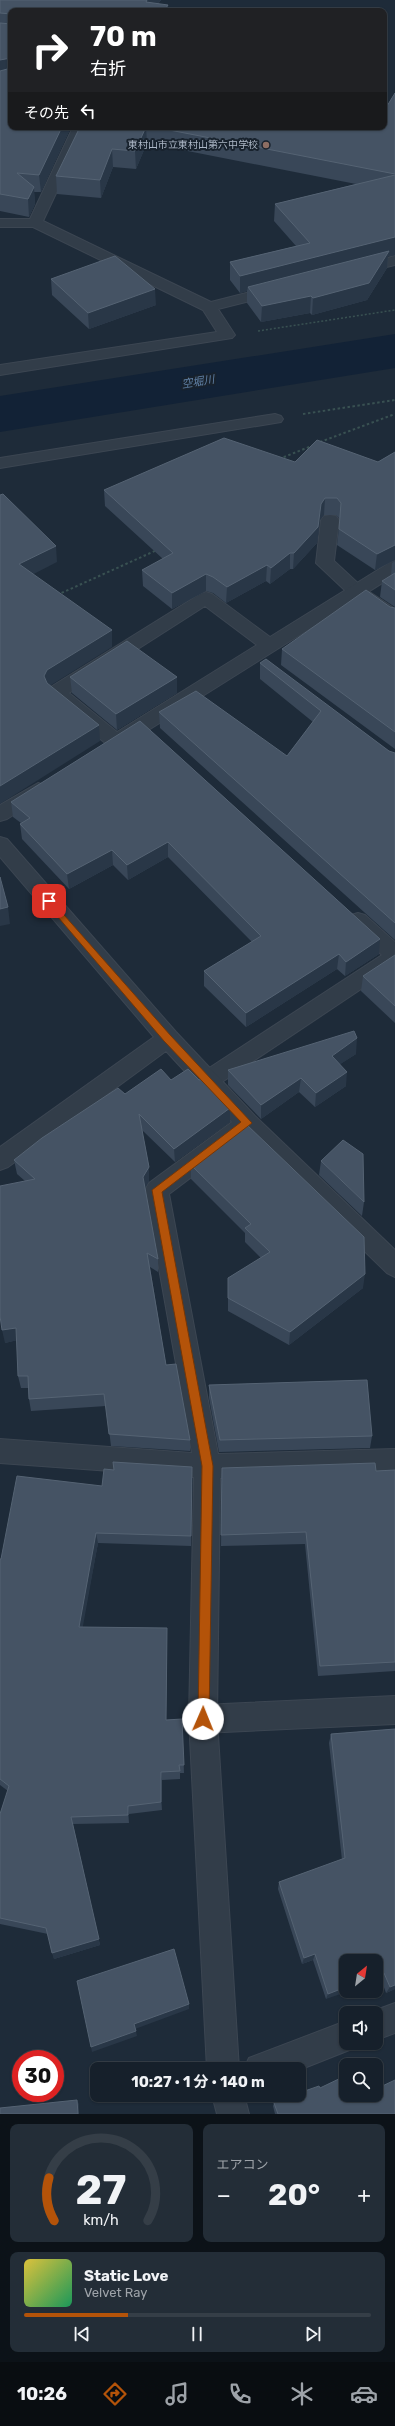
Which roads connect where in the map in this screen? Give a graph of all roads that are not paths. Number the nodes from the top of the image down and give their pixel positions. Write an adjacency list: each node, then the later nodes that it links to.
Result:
1 (79, 130): 3 (street)
2 (0, 223): 3 (street)
3 (35, 223): 7 (street)
4 (395, 260): 5 (street)
5 (341, 274)
6 (294, 286): 7 (street)
7 (209, 308): 8 (street)
8 (0, 370)
9 (275, 418): 10 (street)
10 (0, 463)
11 (330, 520): 13 (street)
12 (395, 567): 13 (street)
13 (356, 591): 14 (street); 15 (street)
14 (395, 618)
15 (269, 645): 16 (street); 16 (street)
16 (253, 655): 17 (street)
17 (272, 669)
18 (52, 782): 19 (street)
19 (0, 814)
20 (0, 844): 23 (street)
21 (342, 906): 22 (street)
22 (395, 955): 24 (street)
23 (168, 1038): 24 (street); 26 (street)
24 (208, 1080): 25 (street)
25 (247, 1123): 27 (street); 30 (street)
26 (0, 1160)
27 (394, 1263)
28 (0, 1451): 30 (street)
29 (395, 1460): 30 (street)
30 (207, 1466): 32 (street)
31 (395, 1710): 32 (street)
32 (203, 1719): 36 (street)
33 (395, 2018): 34 (street)
34 (383, 2022)
35 (339, 2039): 37 (street)
36 (223, 2062)
37 (278, 2062)
38 (230, 2102): 39 (street)
39 (233, 2114)

